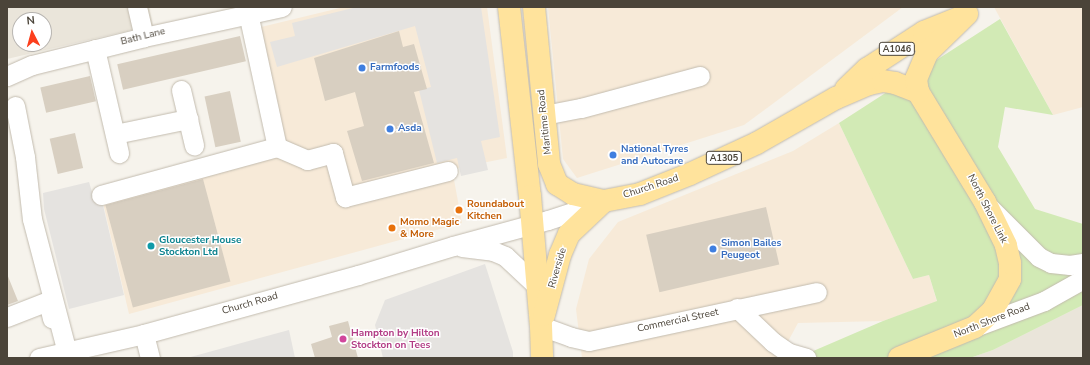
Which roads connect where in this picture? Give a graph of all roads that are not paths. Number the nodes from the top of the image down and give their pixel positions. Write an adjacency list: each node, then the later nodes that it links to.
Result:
1 (137, 7): 8 (street)
2 (282, 7): 7 (street, Bath Lane)
3 (508, 7): 26 (main road)
4 (534, 7): 16 (main road, Maritime Road / A1305)
5 (972, 11): 13 (main road, Church Road / A1046); 14 (main road, Church Road / A1046)
6 (225, 13): 7 (street, Bath Lane); 8 (street, Bath Lane)
7 (248, 13): 20 (street)
8 (144, 36): 9 (street, Bath Lane)
9 (95, 49): 10 (street, Bath Lane); 18 (street)
10 (7, 76)
11 (700, 76): 16 (street)
12 (181, 90): 17 (street)
13 (918, 92): 14 (main road, Church Road / A1305); 25 (main road, North Shore Link)
14 (836, 98): 24 (main road, Church Road / A1305)
15 (15, 106): 37 (street)
16 (544, 115): 24 (main road, Maritime Road / A1305)
17 (188, 119): 18 (street); 19 (street)
18 (115, 134): 21 (street)
19 (194, 145)
20 (277, 147): 22 (street); 23 (street)
21 (119, 153)
22 (448, 171)
23 (101, 195)
24 (604, 201): 26 (street, Church Road); 34 (main road, Riverside)
25 (985, 202): 28 (street); 35 (main road, North Shore Link)
26 (532, 224): 27 (street, Church Road); 30 (main road, Riverside)
27 (454, 246): 30 (street, Church Road); 36 (street, Church Road)
28 (1083, 263)
29 (1083, 278): 35 (street, North Shore Road)
30 (537, 286): 34 (main road, Riverside)
31 (817, 292): 32 (street, Commercial Street)
32 (737, 308): 34 (street, Commercial Street); 41 (street)
33 (7, 317): 38 (street, Church Road)
34 (541, 326): 40 (main road, Riverside)
35 (975, 327): 42 (main road, North Shore Road)
36 (144, 334): 37 (street, Church Road); 39 (street)
37 (67, 352): 38 (street, Church Road)
38 (44, 357)
39 (150, 358)
40 (542, 358)
41 (806, 358)
42 (899, 358)

